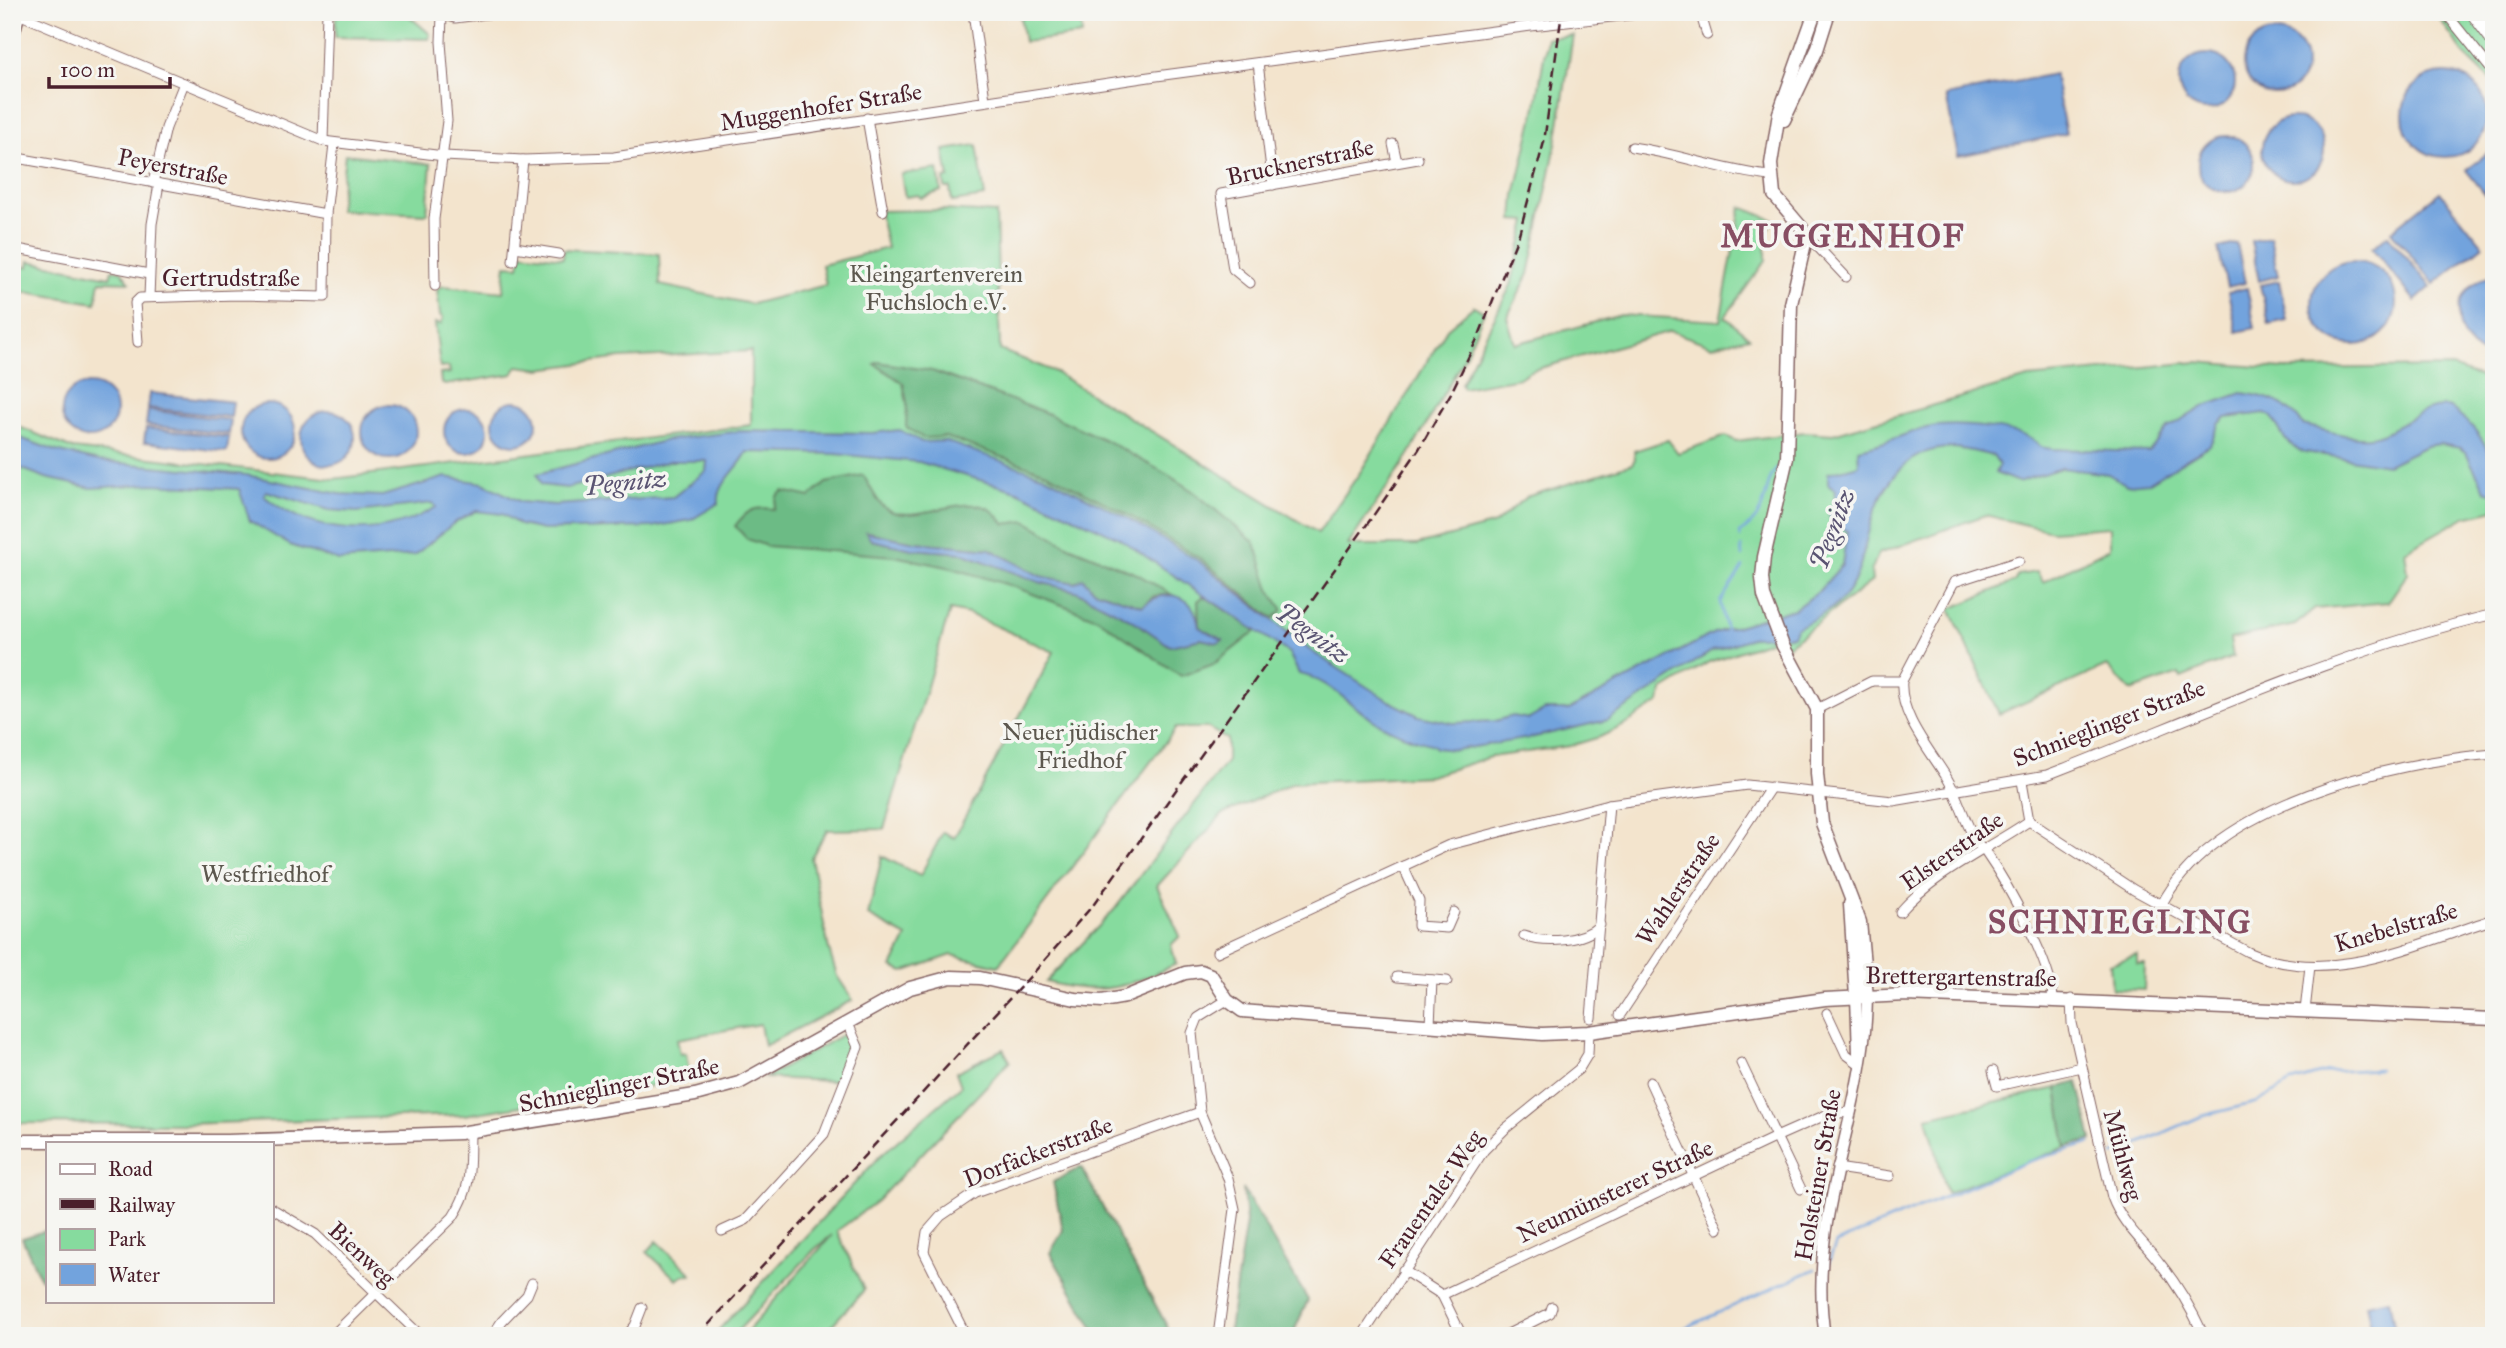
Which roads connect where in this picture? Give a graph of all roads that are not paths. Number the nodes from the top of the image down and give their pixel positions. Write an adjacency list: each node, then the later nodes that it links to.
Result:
1 (327, 12): 24 (street)
2 (502, 12): 13 (street)
3 (973, 12): 21 (street)
4 (1656, 12): 18 (street, Muggenhofer Straße)
5 (1699, 12): 6 (street); 16 (street)
6 (1716, 12)
7 (1815, 12): 23 (main road)
8 (1829, 12): 23 (main road)
9 (2445, 12): 19 (street)
10 (2474, 12): 17 (highway)
11 (2490, 12): 14 (main road)
12 (17, 13): 15 (main road); 20 (street, Muggenhofer Straße)
13 (439, 13): 28 (street)
14 (2494, 17)
15 (12, 34)
16 (1707, 35)
17 (2494, 39)
18 (1258, 63): 21 (street, Muggenhofer Straße); 35 (street)
19 (2494, 73)
20 (184, 82): 24 (street, Muggenhofer Straße); 34 (street)
21 (985, 100): 22 (street, Muggenhofer Straße)
22 (867, 118): 31 (street, Muggenhofer Straße); 36 (street)
23 (1778, 133): 33 (main road)
24 (323, 141): 25 (street, Muggenhofer Straße)
25 (334, 144): 28 (street, Muggenhofer Straße); 37 (street)
26 (1394, 144): 32 (street, Brucknerstraße)
27 (1632, 147): 33 (street)
28 (444, 156): 31 (street, Muggenhofer Straße); 46 (street)
29 (12, 157): 34 (street, Peyerstraße)
30 (1418, 159): 32 (street, Brucknerstraße)
31 (523, 160): 39 (street)
32 (1397, 162): 35 (street, Brucknerstraße)
33 (1770, 176): 38 (main road)
34 (156, 184): 37 (street, Peyerstraße); 43 (street)
35 (1273, 184): 45 (street, Brucknerstraße)
36 (883, 211)
37 (326, 214): 47 (street, Gertrudstraße)
38 (1806, 239): 44 (street); 52 (main road)
39 (515, 247): 41 (street); 42 (street)
40 (12, 248): 43 (street, Gertrudstraße)
41 (559, 254)
42 (513, 261)
43 (149, 274): 47 (street)
44 (1846, 277)
45 (1250, 283)
46 (435, 286)
47 (149, 297): 48 (street, Gertrudstraße)
48 (138, 342)
49 (2019, 561): 51 (street)
50 (2494, 614): 54 (street, Schnieglinger Straße)
51 (1902, 681): 52 (street); 56 (street)
52 (1816, 709): 57 (main road)
53 (2494, 754): 62 (street)
54 (2022, 782): 56 (street, Schnieglinger Straße); 59 (street, Elsterstraße)
55 (1771, 787): 57 (street, Schnieglinger Straße); 58 (street, Schnieglinger Straße); 79 (street, Wahlerstraße)
56 (1955, 792): 57 (street, Schnieglinger Straße); 60 (street)
57 (1818, 793): 73 (main road, Holsteiner Straße)
58 (1609, 804): 61 (street, Schnieglinger Straße); 66 (street, Frauentaler Weg)
59 (2029, 821): 60 (street, Elsterstraße); 62 (street)
60 (1985, 850): 64 (street, Elsterstraße); 74 (street)
61 (1403, 866): 63 (street); 68 (street, Schnieglinger Straße)
62 (2162, 904): 69 (street)
63 (1454, 912)
64 (1900, 912)
65 (2494, 919): 69 (street, Knebelstraße)
66 (1600, 925): 67 (street); 82 (street, Frauentaler Weg)
67 (1524, 936)
68 (1217, 951)
69 (2310, 966): 77 (street, Knebelstraße)
70 (1397, 977): 71 (street)
71 (1432, 980): 72 (street); 83 (street)
72 (1447, 981)
73 (1862, 997): 74 (main road, Brettergartenstraße); 82 (main road, Brettergartenstraße); 85 (street, Holsteiner Straße)
74 (2053, 999): 75 (main road, Brettergartenstraße)
75 (2071, 999): 77 (main road, Brettergartenstraße); 86 (street, Mühlweg)
76 (1227, 1000): 81 (main road, Schnieglinger Straße); 83 (main road, Brettergartenstraße); 89 (street)
77 (2305, 1011): 80 (main road, Brettergartenstraße)
78 (1827, 1013): 85 (street)
79 (1620, 1015)
80 (2494, 1019)
81 (848, 1023): 91 (main road, Schnieglinger Straße); 101 (street)
82 (1590, 1025): 83 (main road, Brettergartenstraße); 102 (street, Frauentaler Weg)
83 (1430, 1026)
84 (1741, 1063): 92 (street)
85 (1858, 1063): 90 (street, Holsteiner Straße)
86 (2082, 1067): 87 (street); 118 (street, Mühlweg)
87 (1993, 1071)
88 (1650, 1082): 96 (street)
89 (1199, 1112): 112 (street, Dorfäckerstraße); 113 (street)
90 (1850, 1112): 92 (street, Neumünsterer Straße); 95 (street, Holsteiner Straße)
91 (471, 1132): 94 (main road, Schnieglinger Straße); 104 (street)
92 (1776, 1137): 96 (street, Neumünsterer Straße); 98 (street)
93 (12, 1141): 94 (main road, Schnieglinger Straße)
94 (186, 1142)
95 (1837, 1168): 97 (street); 117 (street, Holsteiner Straße)
96 (1693, 1176): 100 (street); 105 (street, Neumünsterer Straße)
97 (1890, 1176)
98 (1801, 1189)
99 (273, 1209): 104 (street, Bienweg)
100 (1718, 1229)
101 (722, 1231)
102 (1404, 1270): 105 (street); 114 (street, Frauentaler Weg)
103 (532, 1283): 110 (street)
104 (376, 1292): 108 (street); 109 (street, Bienweg)
105 (1441, 1295): 115 (street)
106 (1552, 1307): 116 (street)
107 (642, 1308): 111 (street)
108 (331, 1336)
109 (421, 1336)
110 (492, 1336)
111 (626, 1336)
112 (966, 1336)
113 (1218, 1336)
114 (1362, 1336)
115 (1462, 1336)
116 (1504, 1336)
117 (1825, 1336)
118 (2204, 1336)

